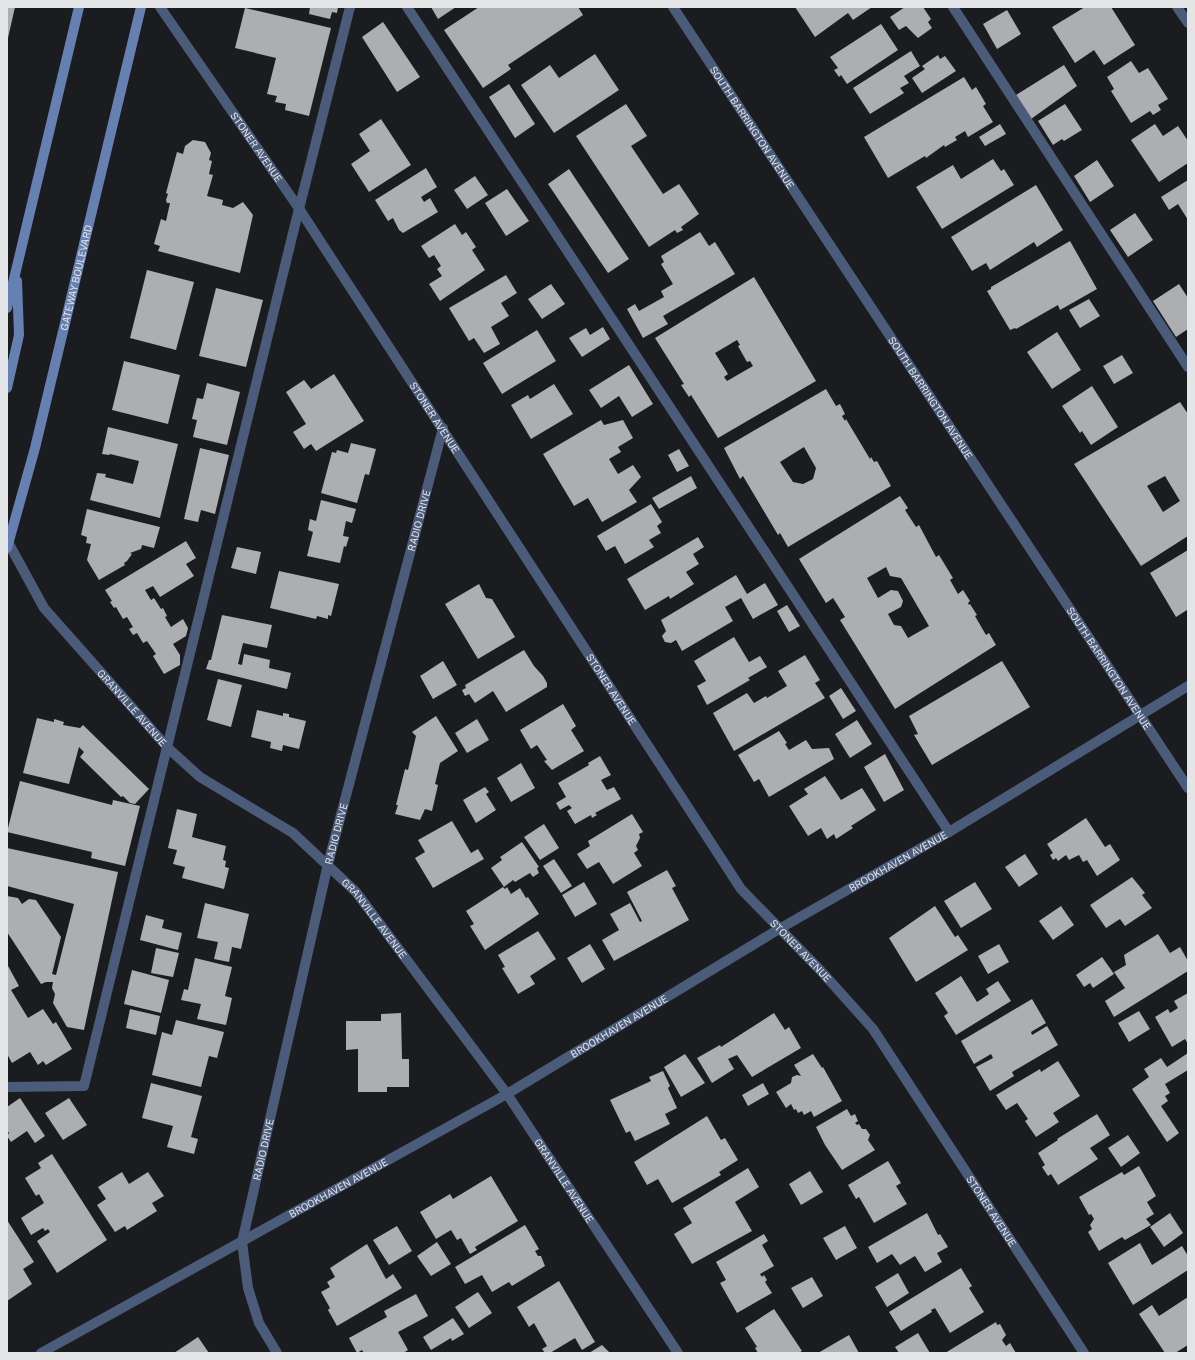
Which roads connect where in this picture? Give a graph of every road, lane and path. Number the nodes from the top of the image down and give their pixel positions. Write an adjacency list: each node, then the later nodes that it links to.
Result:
1 (79, 7): 11 (main road)
2 (141, 7): 16 (main road, GATEWAY BOULEVARD)
3 (160, 7): 10 (street, STONER AVENUE)
4 (350, 7): 10 (street)
5 (407, 7): 21 (street)
6 (673, 7): 18 (street, SOUTH BARRINGTON AVENUE)
7 (953, 7): 13 (street)
8 (1177, 7): 9 (street)
9 (1188, 23)
10 (298, 207): 15 (street, STONER AVENUE); 19 (street)
11 (17, 271): 12 (main road); 14 (main road)
12 (7, 308)
13 (1188, 367)
14 (7, 388)
15 (443, 428): 22 (street, RADIO DRIVE); 23 (street, STONER AVENUE)
16 (8, 544): 19 (street, GRANVILLE AVENUE)
17 (1188, 686): 18 (street, BROOKHAVEN AVENUE)
18 (1140, 715): 20 (street, SOUTH BARRINGTON AVENUE); 21 (street, BROOKHAVEN AVENUE)
19 (168, 748): 22 (street, GRANVILLE AVENUE); 24 (street)
20 (1188, 788)
21 (949, 832): 23 (street, BROOKHAVEN AVENUE)
22 (328, 864): 25 (street, GRANVILLE AVENUE); 26 (street, RADIO DRIVE)
23 (779, 929): 25 (street, BROOKHAVEN AVENUE); 30 (street, STONER AVENUE)
24 (7, 1087)
25 (507, 1094): 26 (street, BROOKHAVEN AVENUE); 29 (street, GRANVILLE AVENUE)
26 (242, 1242): 27 (street, BROOKHAVEN AVENUE); 28 (street)
27 (41, 1353)
28 (277, 1353)
29 (678, 1353)
30 (1084, 1353)

